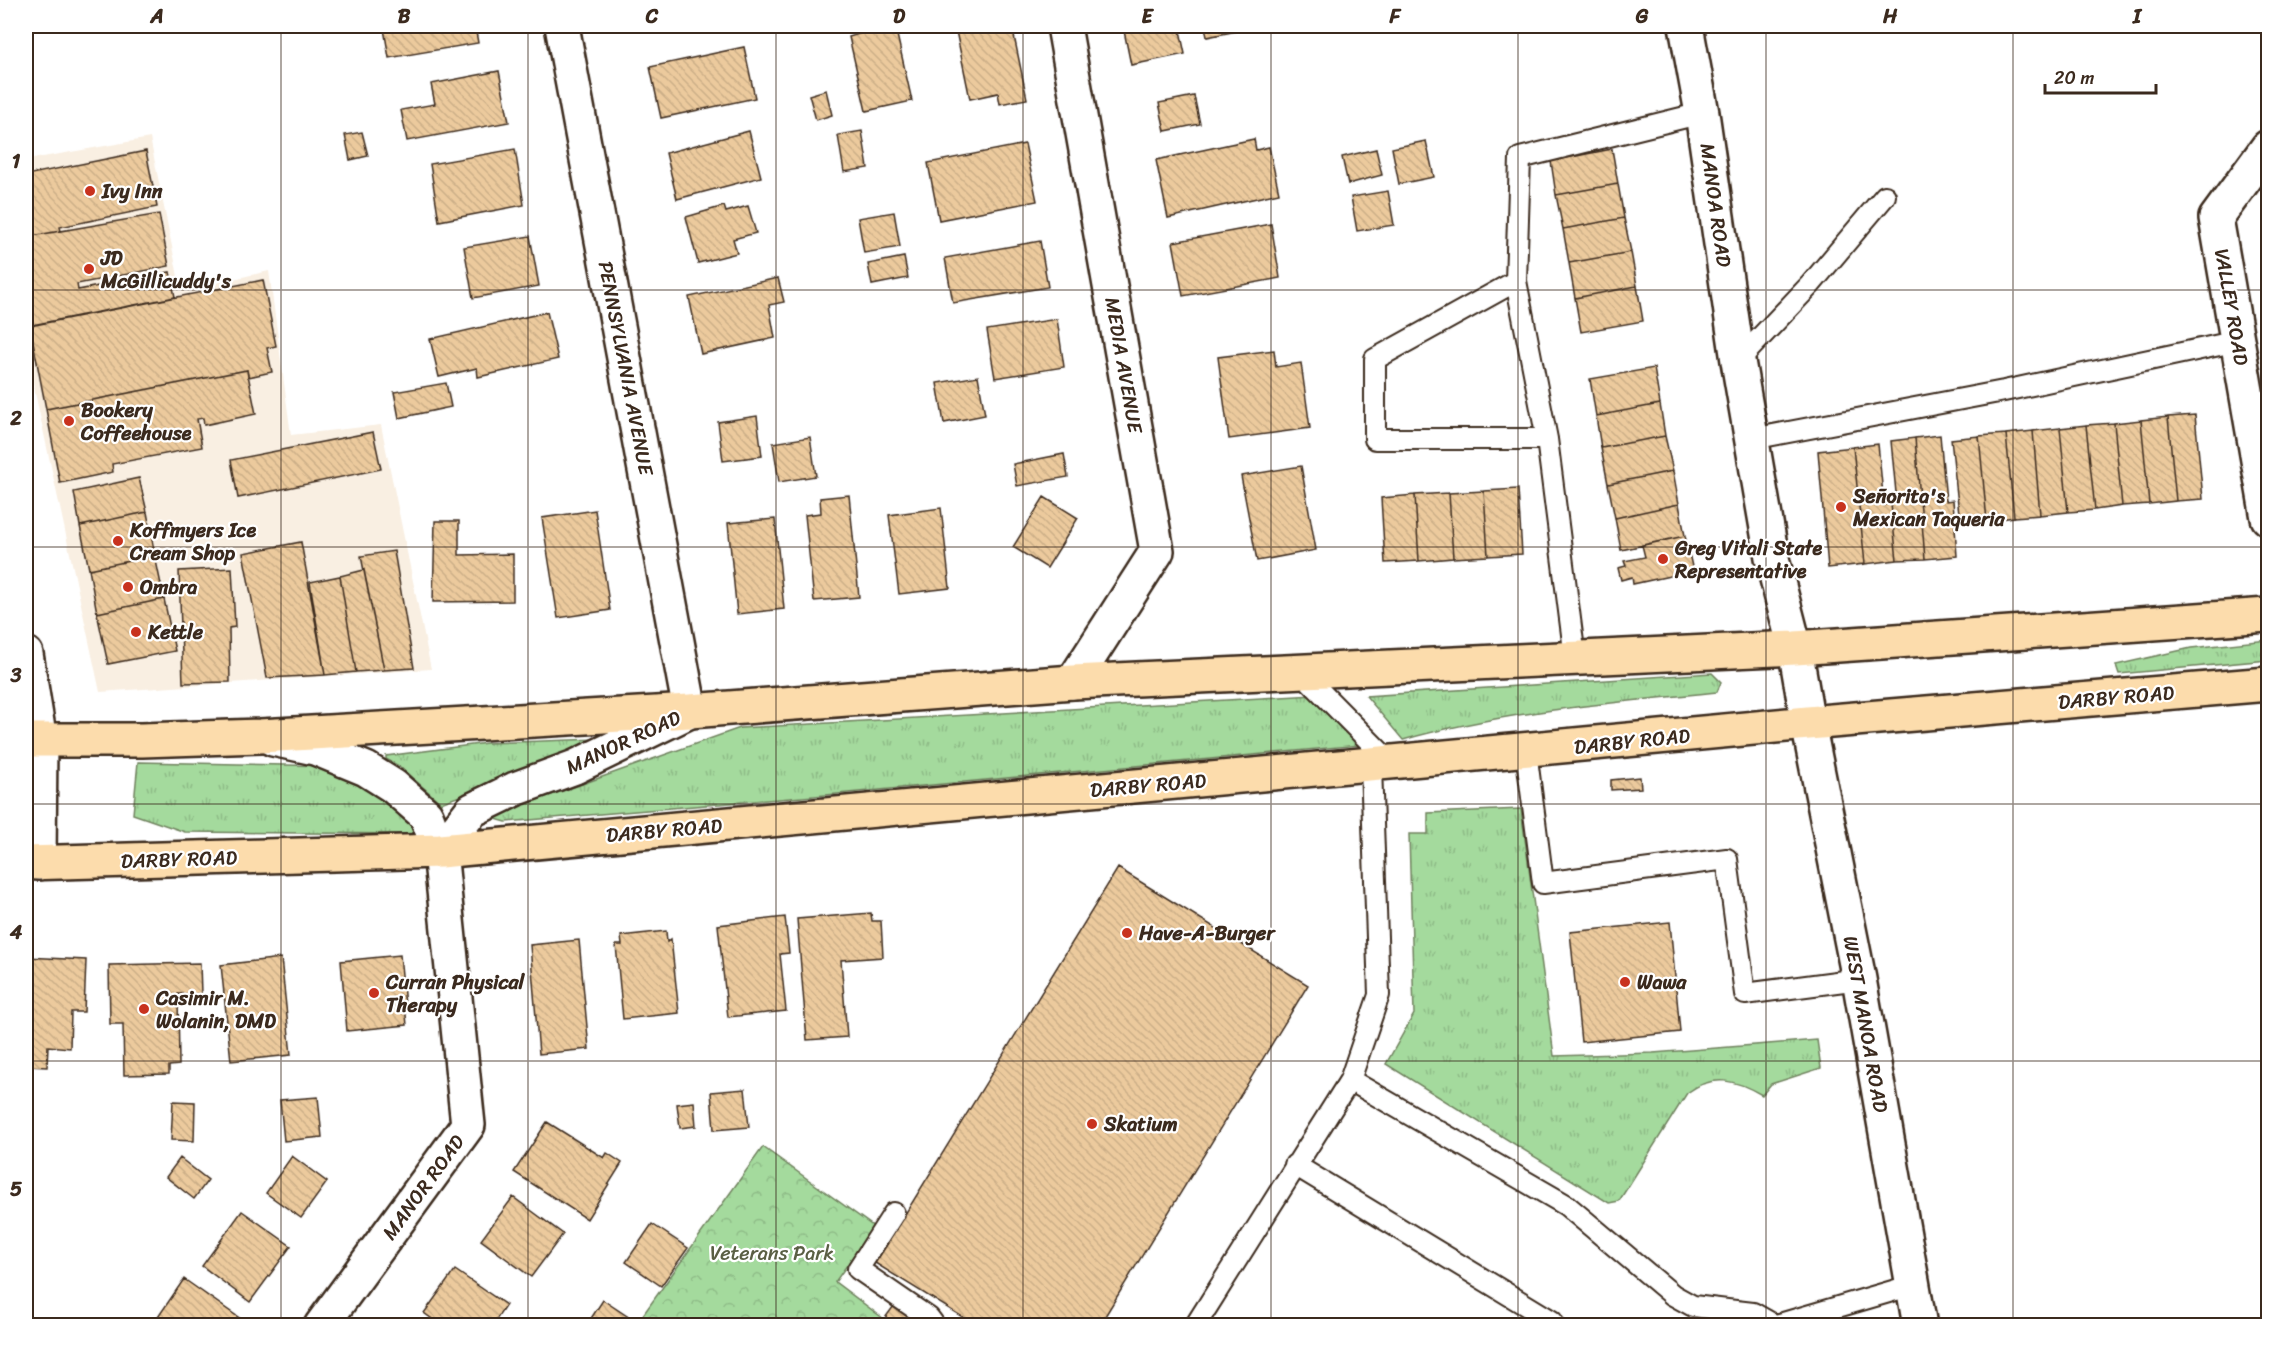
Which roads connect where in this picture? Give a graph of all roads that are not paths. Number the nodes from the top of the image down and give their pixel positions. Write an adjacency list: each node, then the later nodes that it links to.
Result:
1 (562, 26): 20 (street, PENNSYLVANIA AVENUE)
2 (1064, 26): 18 (street, MEDIA AVENUE)
3 (1686, 26): 4 (street, MANOA ROAD)
4 (1702, 112): 7 (lane); 9 (street, MANOA ROAD)
5 (2268, 147): 8 (street, VALLEY ROAD)
6 (1885, 196): 9 (lane)
7 (1516, 281): 10 (lane); 10 (lane)
8 (2238, 340): 11 (lane); 12 (street, VALLEY ROAD)
9 (1741, 373): 11 (street, MANOA ROAD)
10 (1547, 439): 16 (lane)
11 (1752, 439): 14 (street, MANOA ROAD)
12 (2268, 518)
13 (2268, 615): 14 (main road)
14 (1795, 648): 16 (main road); 21 (street, WEST MANOA ROAD)
15 (26, 654): 23 (street)
16 (1575, 658): 17 (main road)
17 (1302, 673): 18 (main road); 25 (lane)
18 (1073, 682): 20 (main road)
19 (2268, 684): 21 (main road, DARBY ROAD)
20 (690, 711): 22 (main road); 26 (street, MANOR ROAD)
21 (1808, 723): 24 (main road, DARBY ROAD); 28 (street, WEST MANOA ROAD)
22 (260, 736): 23 (main road); 26 (street, MANOR ROAD)
23 (33, 741): 27 (street)
24 (1526, 751): 25 (main road, DARBY ROAD); 28 (lane)
25 (1382, 765): 26 (main road, DARBY ROAD); 29 (lane)
26 (440, 851): 27 (main road, DARBY ROAD); 34 (street, MANOR ROAD)
27 (32, 863)
28 (1859, 979): 32 (street, WEST MANOA ROAD)
29 (1350, 1080): 30 (lane); 33 (lane)
30 (1295, 1165): 36 (lane); 37 (lane)
31 (894, 1213): 35 (lane)
32 (1913, 1286): 33 (lane); 38 (street, WEST MANOA ROAD)
33 (1776, 1325)
34 (321, 1326)
35 (935, 1326)
36 (1196, 1326)
37 (1554, 1326)
38 (1920, 1326)

